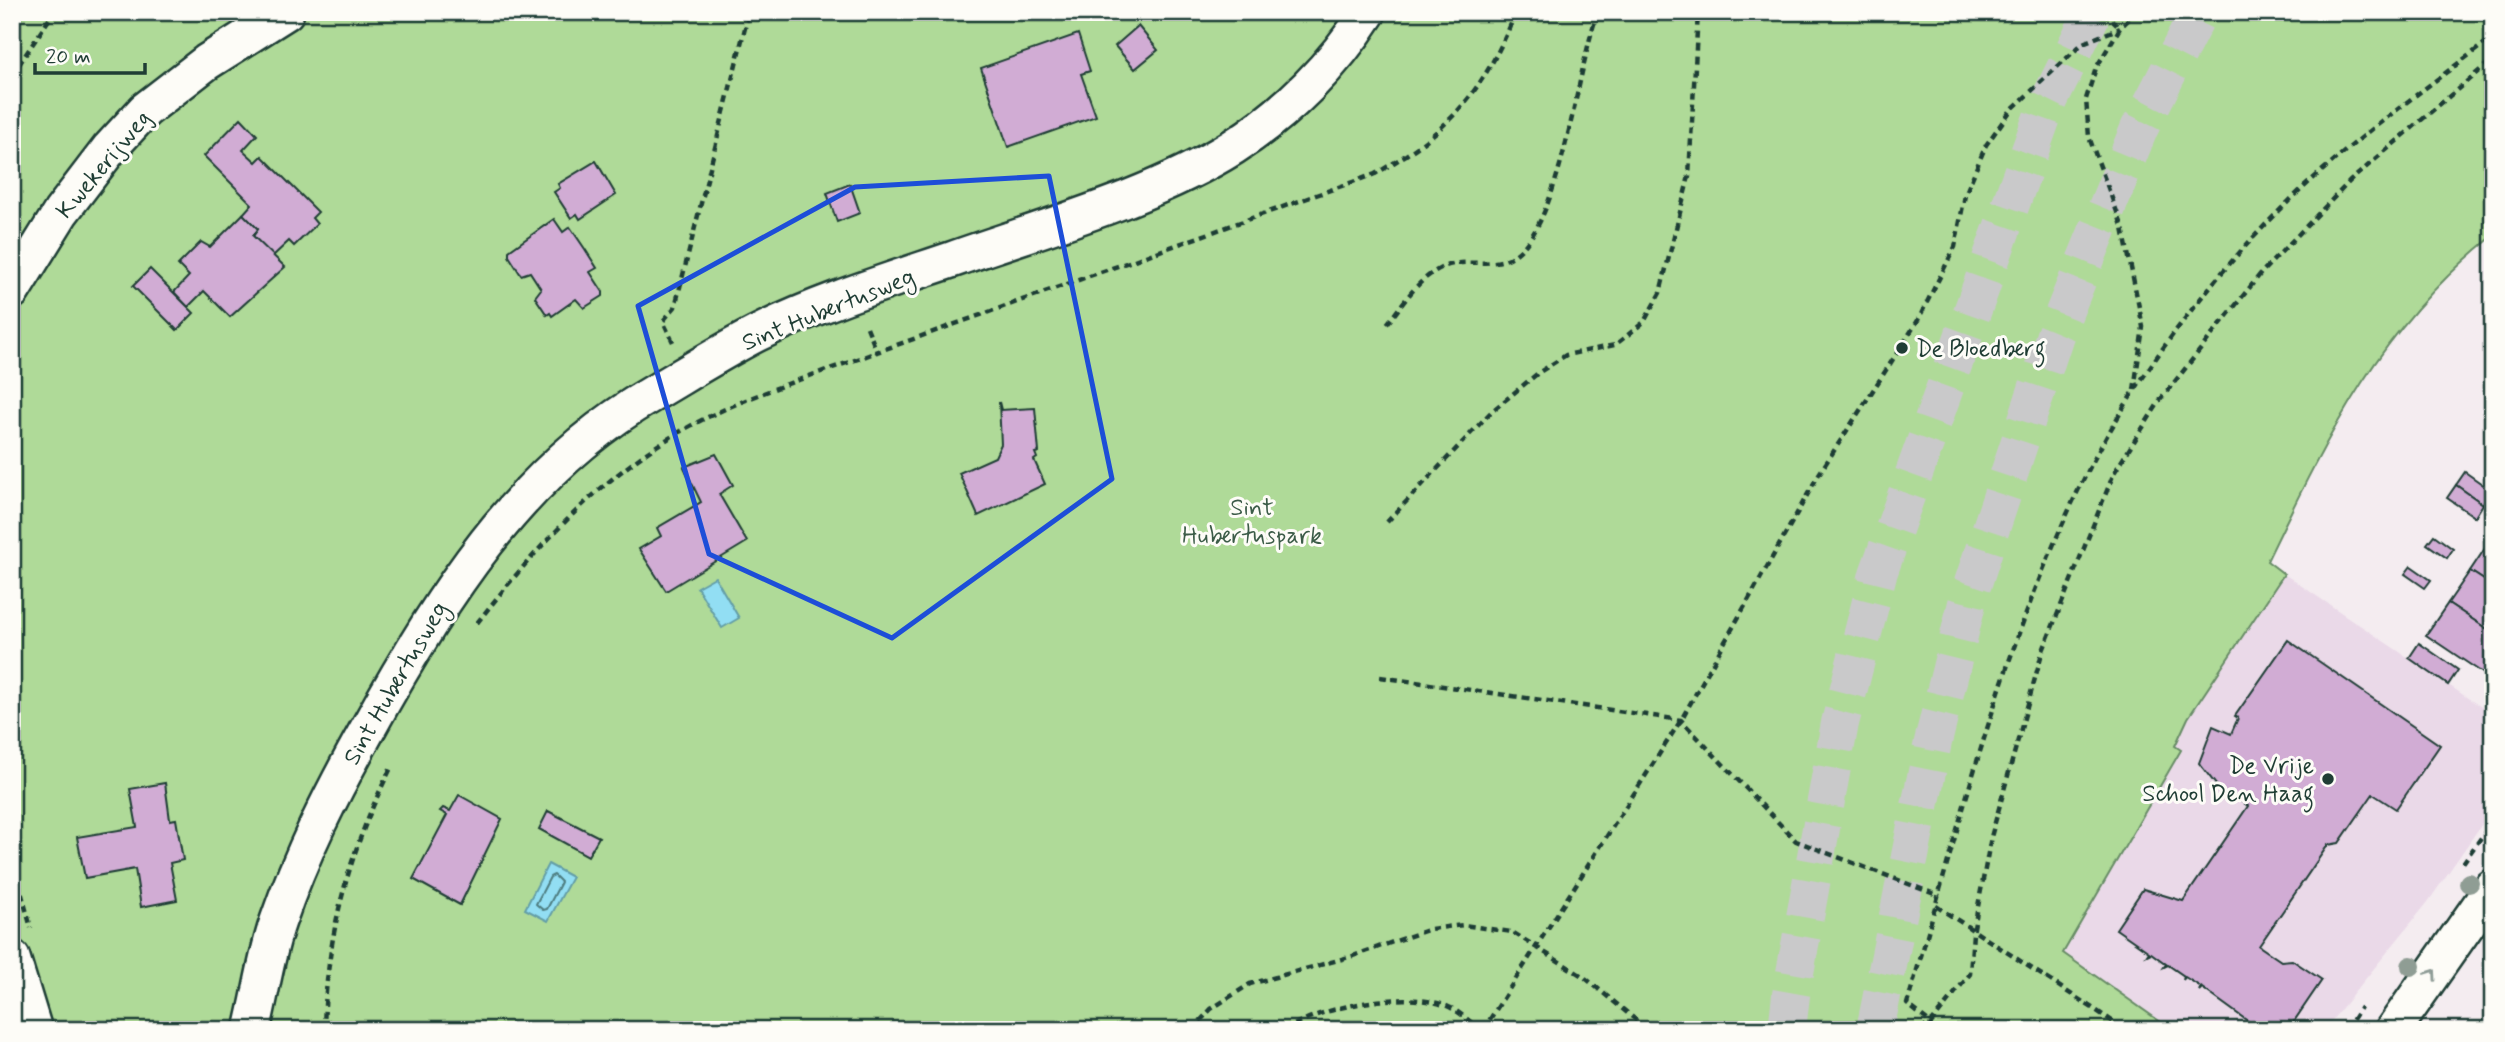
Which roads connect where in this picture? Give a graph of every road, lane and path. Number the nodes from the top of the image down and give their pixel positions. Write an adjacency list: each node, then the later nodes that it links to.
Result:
1 (54, 12): 13 (path)
2 (286, 12): 14 (street, Kwekerijweg)
3 (749, 12): 18 (path)
4 (1368, 12): 15 (street, Sint Hubertusweg)
5 (1516, 12): 17 (path)
6 (1598, 12): 16 (path)
7 (1698, 12): 21 (path)
8 (2102, 12): 10 (path)
9 (2136, 12): 10 (path)
10 (2120, 28): 19 (path); 24 (path)
11 (2493, 37): 19 (path)
12 (2493, 59): 30 (path)
13 (12, 75)
14 (12, 290)
15 (853, 293): 17 (path); 18 (street, Sint Hubertusweg)
16 (1387, 324)
17 (877, 352): 20 (path)
18 (662, 389): 20 (path); 35 (street, Sint Hubertusweg)
19 (2134, 390): 27 (path)
20 (683, 430): 22 (path)
21 (1388, 522)
22 (472, 629)
23 (1380, 677): 24 (path)
24 (1681, 720): 27 (path); 31 (path)
25 (395, 761): 36 (path)
26 (2493, 887): 29 (street)
27 (1940, 896): 28 (path)
28 (1936, 906): 30 (path); 33 (path)
29 (2480, 926): 44 (street, one-way to 29)
30 (1973, 933): 33 (path); 43 (path)
31 (1538, 947): 37 (path); 39 (path); 40 (path)
32 (12, 958): 34 (street)
33 (1931, 1023): 41 (path); 42 (path)
34 (34, 1030)
35 (253, 1030)
36 (324, 1030)
37 (1192, 1030)
38 (1284, 1030): 39 (path)
39 (1482, 1030)
40 (1648, 1030)
41 (1920, 1030)
42 (1929, 1030)
43 (2126, 1030)
44 (2393, 1030)

